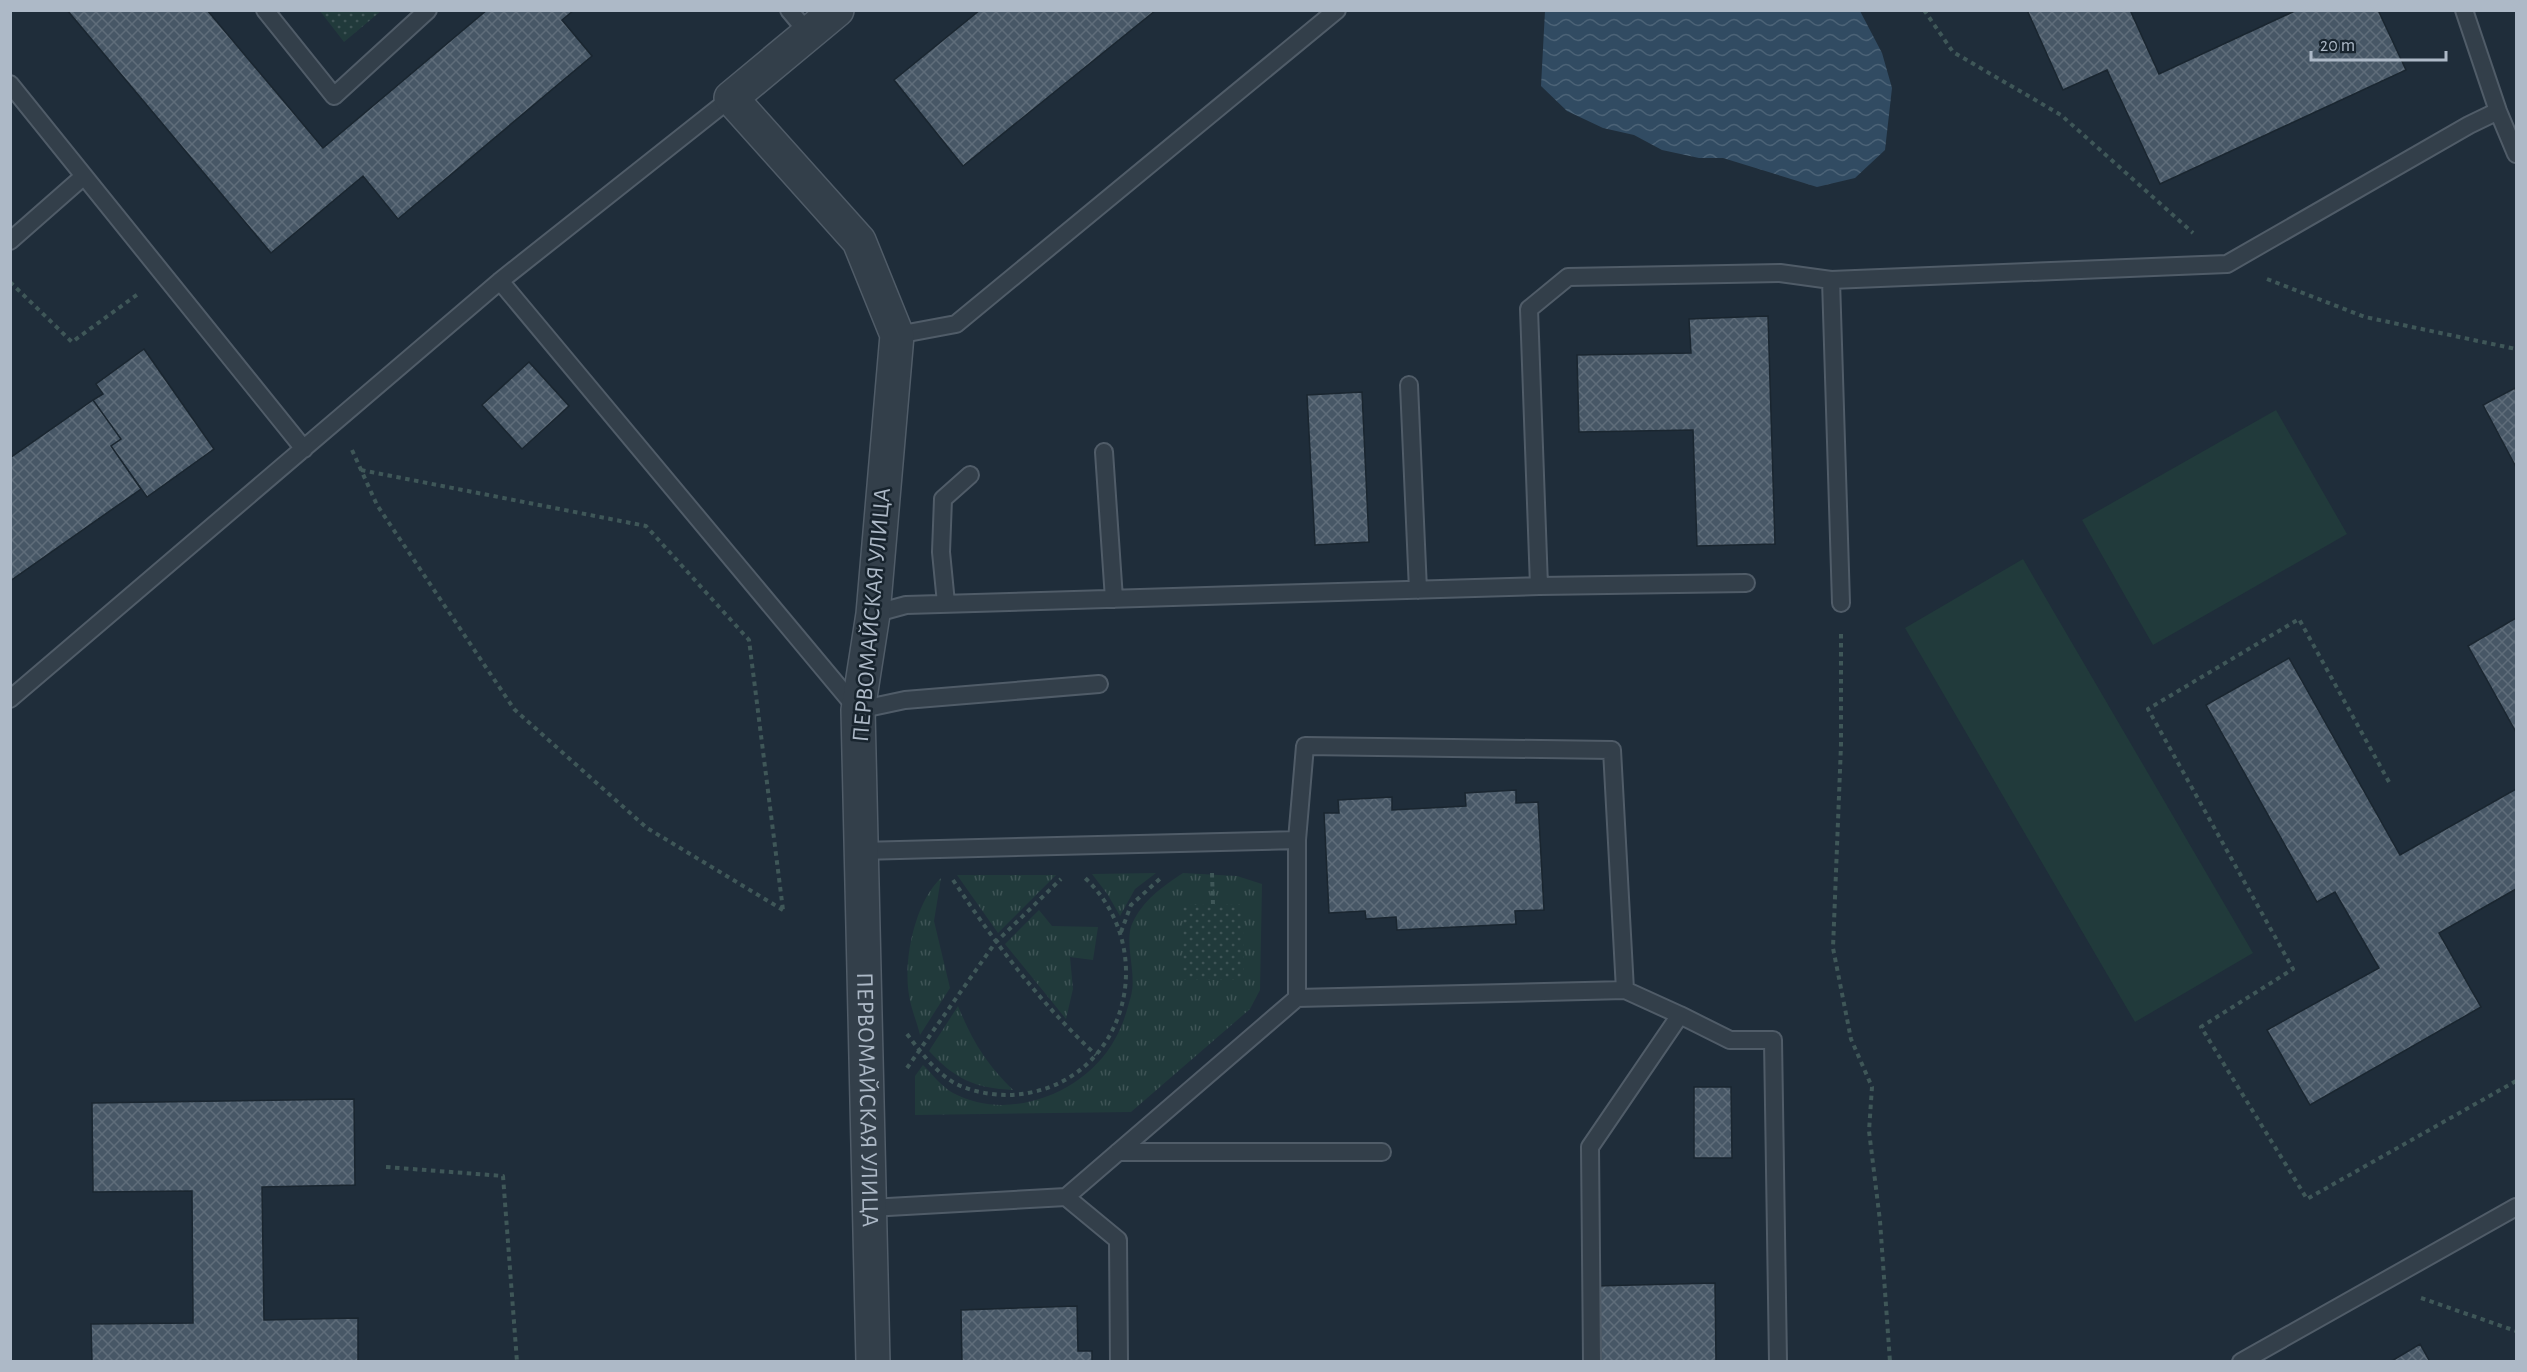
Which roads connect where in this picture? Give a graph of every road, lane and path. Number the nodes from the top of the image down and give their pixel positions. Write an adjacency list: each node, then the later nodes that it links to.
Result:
1 (265, 10): 2 (lane)
2 (428, 10)
3 (837, 10): 7 (street)
4 (1337, 10): 19 (lane)
5 (1924, 10): 14 (path)
6 (2464, 10): 10 (lane)
7 (799, 22): 9 (street)
8 (10, 84): 12 (lane)
9 (731, 98): 17 (lane); 19 (street, ПЕРВОМАЙСКАЯ УЛИЦА)
10 (2498, 111): 11 (lane); 14 (lane)
11 (2517, 154)
12 (84, 176): 13 (lane); 15 (lane)
13 (10, 241)
14 (2227, 264): 16 (lane); 20 (path)
15 (164, 275): 18 (path); 23 (lane)
16 (1831, 280): 28 (lane); 32 (lane)
17 (500, 281): 22 (lane); 36 (lane)
18 (10, 282)
19 (897, 335): 33 (street, ПЕРВОМАЙСКАЯ УЛИЦА)
20 (2517, 349)
21 (1409, 385): 29 (lane)
22 (338, 419): 23 (lane); 25 (path)
23 (303, 449): 35 (lane)
24 (1104, 452): 30 (lane)
25 (361, 470): 25 (path)
26 (970, 475): 31 (lane)
27 (1746, 583): 28 (lane)
28 (1539, 586): 29 (lane)
29 (1418, 590): 30 (lane)
30 (1114, 599): 31 (lane)
31 (946, 603): 33 (lane)
32 (1841, 603): 69 (path)
33 (873, 614): 36 (street, ПЕРВОМАЙСКАЯ УЛИЦА)
34 (1099, 684): 36 (lane)
35 (10, 699)
36 (858, 710): 39 (street, ПЕРВОМАЙСКАЯ УЛИЦА)
37 (2389, 782): 55 (path)
38 (1297, 840): 39 (lane); 48 (lane); 49 (lane)
39 (860, 851): 61 (street, ПЕРВОМАЙСКАЯ УЛИЦА)
40 (1211, 866): 45 (path)
41 (1166, 874): 46 (path)
42 (1065, 875): 47 (path)
43 (1081, 875): 46 (path)
44 (952, 878): 47 (path)
45 (1213, 904)
46 (1121, 933): 53 (path)
47 (996, 943): 52 (path); 53 (path)
48 (1625, 990): 49 (lane); 50 (lane)
49 (1297, 998): 56 (lane)
50 (1680, 1015): 67 (lane); 68 (lane)
51 (903, 1028): 52 (path)
52 (919, 1051): 53 (path); 54 (path)
53 (1096, 1055)
54 (903, 1073)
55 (2517, 1081)
56 (1118, 1152): 57 (lane); 59 (lane)
57 (1382, 1152)
58 (386, 1167): 64 (path)
59 (1066, 1197): 61 (lane); 66 (lane)
60 (2517, 1207): 70 (lane)
61 (870, 1208): 65 (street, ПЕРВОМАЙСКАЯ УЛИЦА)
62 (2432, 1302): 63 (path)
63 (2517, 1331)
64 (518, 1362)
65 (873, 1362)
66 (1119, 1362)
67 (1592, 1362)
68 (1778, 1362)
69 (1890, 1362)
70 (2241, 1362)

